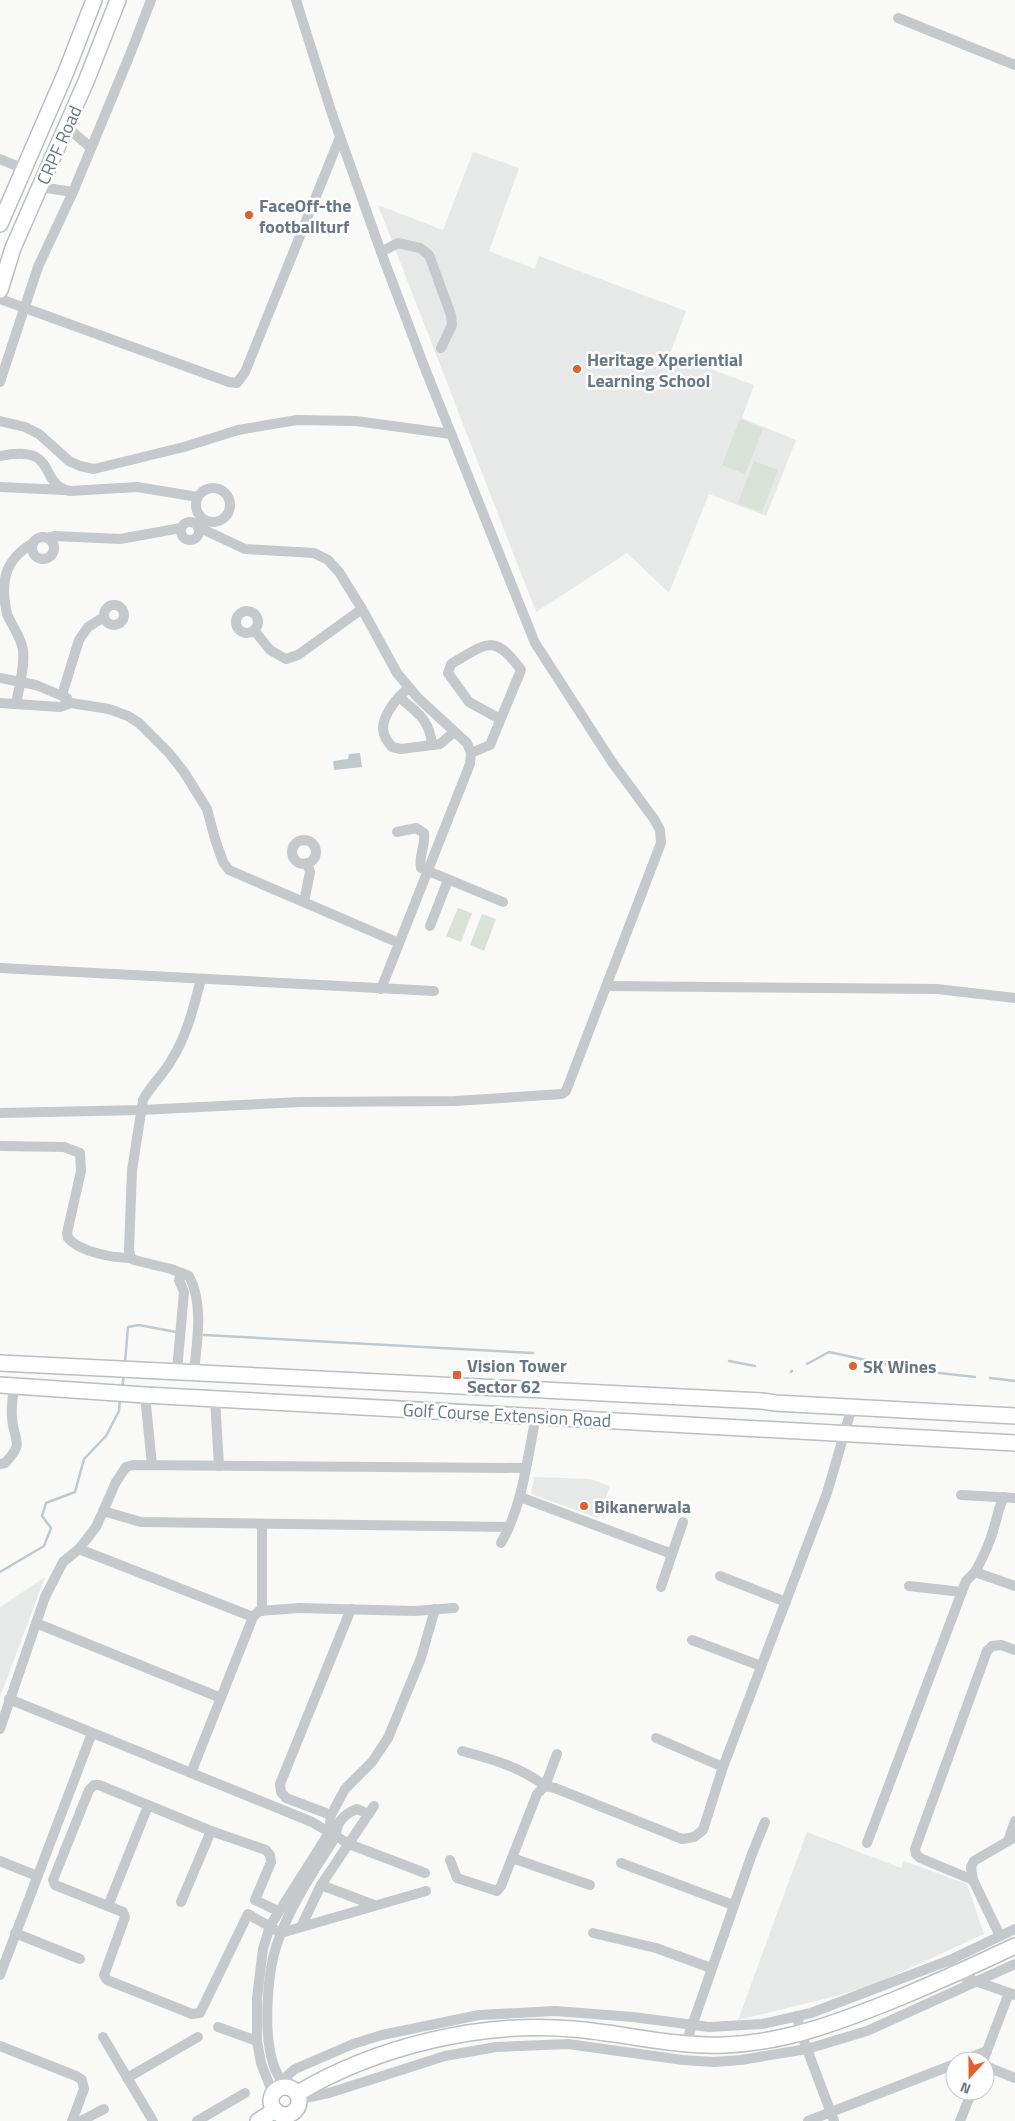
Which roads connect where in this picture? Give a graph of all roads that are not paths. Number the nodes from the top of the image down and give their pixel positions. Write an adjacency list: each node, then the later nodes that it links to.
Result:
1 (94, 0): 11 (main road)
2 (118, 0): 7 (main road, CRPF Road)
3 (151, 0): 9 (street)
4 (296, 0): 8 (street)
5 (898, 18): 6 (street)
6 (1015, 65)
7 (67, 127): 9 (street); 12 (main road, CRPF Road)
8 (340, 136): 15 (street); 18 (street)
9 (91, 148): 13 (street)
10 (0, 159): 11 (street)
11 (24, 169): 14 (main road)
12 (40, 187): 13 (street); 16 (main road, CRPF Road)
13 (73, 192): 18 (street)
14 (0, 224)
15 (381, 252): 19 (street); 22 (street)
16 (0, 290)
17 (0, 299): 18 (street)
18 (23, 307): 20 (street)
19 (441, 348)
20 (0, 382)
21 (0, 421): 22 (street)
22 (451, 434): 56 (street)
23 (0, 456): 25 (street)
24 (0, 487): 25 (street)
25 (64, 490): 26 (street)
26 (198, 497)
27 (198, 527): 28 (street); 28 (street); 31 (street)
28 (181, 528): 29 (street)
29 (48, 538): 30 (street); 30 (street)
30 (33, 543): 35 (street)
31 (362, 609): 33 (street); 36 (street)
32 (104, 617): 37 (street)
33 (254, 630)
34 (0, 678): 35 (street)
35 (20, 682): 37 (street); 41 (street)
36 (409, 688): 38 (street); 43 (street)
37 (62, 695): 40 (street)
38 (398, 697): 44 (street); 44 (street)
39 (0, 703): 41 (street)
40 (71, 703): 41 (street); 50 (street)
41 (16, 704)
42 (500, 719): 42 (street); 45 (street)
43 (454, 732): 44 (street); 45 (street)
44 (432, 746)
45 (471, 753): 48 (street)
46 (397, 832): 48 (street)
47 (307, 863): 50 (street)
48 (428, 872): 49 (street); 53 (street)
49 (448, 880): 51 (street); 52 (street)
50 (304, 902): 53 (street)
51 (502, 902)
52 (430, 926)
53 (399, 943): 57 (street)
54 (0, 968): 55 (street)
55 (201, 979): 57 (street); 60 (street)
56 (607, 986): 59 (street); 60 (street)
57 (381, 989): 58 (street)
58 (434, 992)
59 (1015, 998)
60 (141, 1110): 61 (street); 63 (street)
61 (0, 1113)
62 (0, 1146): 63 (street)
63 (131, 1258): 64 (street)
64 (182, 1273): 66 (street); 67 (street)
65 (0, 1363): 66 (main road, Golf Course Extension Road)
66 (177, 1371): 67 (main road, Golf Course Extension Road)
67 (194, 1372): 71 (main road, Golf Course Extension Road)
68 (7, 1385): 69 (main road, Golf Course Extension Road); 76 (street)
69 (145, 1395): 70 (main road, Golf Course Extension Road); 77 (street)
70 (216, 1399): 72 (main road, Golf Course Extension Road); 78 (street)
71 (852, 1408): 73 (main road, Golf Course Extension Road); 74 (street)
72 (536, 1416): 74 (main road, Golf Course Extension Road); 79 (street)
73 (1015, 1416)
74 (846, 1433): 75 (main road, Golf Course Extension Road); 97 (street)
75 (1015, 1443)
76 (0, 1464)
77 (152, 1465): 78 (street); 84 (street)
78 (219, 1466): 79 (street)
79 (526, 1468): 81 (street)
80 (960, 1495): 82 (street)
81 (520, 1497): 87 (street); 90 (street)
82 (1004, 1497): 83 (street); 91 (street)
83 (1015, 1498)
84 (103, 1511): 86 (street); 89 (street)
85 (683, 1522): 90 (street)
86 (262, 1524): 87 (street); 101 (street)
87 (509, 1526): 88 (street)
88 (501, 1544)
89 (79, 1549): 101 (street); 102 (street)
90 (672, 1554): 95 (street)
91 (975, 1572): 93 (street); 96 (street)
92 (720, 1576): 97 (street)
93 (1014, 1582)
94 (909, 1586): 96 (street)
95 (661, 1587)
96 (962, 1592): 123 (street)
97 (786, 1602): 105 (street)
98 (454, 1608): 100 (street)
99 (350, 1609): 100 (street); 101 (street); 117 (street)
100 (435, 1609): 117 (street)
101 (258, 1614): 106 (street)
102 (36, 1624): 106 (street); 107 (street)
103 (692, 1640): 105 (street)
104 (1015, 1650): 131 (street)
105 (761, 1666): 113 (street)
106 (221, 1698): 114 (street)
107 (9, 1699): 108 (street); 109 (street)
108 (0, 1729)
109 (92, 1733): 114 (street); 130 (street)
110 (656, 1738): 113 (street)
111 (462, 1750): 115 (street)
112 (557, 1754): 115 (street)
113 (723, 1767): 115 (street)
114 (191, 1773): 121 (street)
115 (545, 1786): 125 (street)
116 (148, 1806): 120 (street); 139 (street); 139 (street)
117 (331, 1815): 121 (street)
118 (1015, 1821): 122 (street)
119 (765, 1822): 138 (street)
120 (211, 1831): 135 (street); 136 (street)
121 (332, 1835): 124 (street); 124 (street); 140 (street); 146 (street)
122 (1011, 1839): 131 (street)
123 (867, 1842)
124 (349, 1844): 129 (street); 132 (street)
125 (512, 1858): 126 (street); 133 (street)
126 (450, 1860)
127 (0, 1861): 130 (street)
128 (621, 1863): 138 (street)
129 (425, 1873)
130 (38, 1876): 145 (street)
131 (973, 1880): 148 (street)
132 (321, 1885): 137 (street); 143 (street)
133 (590, 1885)
134 (426, 1891): 137 (street)
135 (255, 1900): 140 (street); 141 (street)
136 (181, 1902)
137 (374, 1905): 143 (street)
138 (733, 1905): 154 (street)
139 (108, 1906): 141 (street)
140 (278, 1912): 142 (street)
141 (248, 1914): 142 (street)
142 (270, 1926): 146 (street); 164 (street)
143 (301, 1927): 146 (street)
144 (1015, 1929): 148 (street)
145 (15, 1933): 150 (street); 151 (street)
146 (281, 1933): 174 (street)
147 (594, 1933): 154 (street)
148 (1000, 1936): 153 (street)
149 (1015, 1946): 153 (main road)
150 (3, 1956): 155 (street)
151 (80, 1959)
152 (1015, 1964): 156 (street)
153 (953, 1967): 156 (street); 158 (street); 161 (main road)
154 (711, 1968): 159 (street)
155 (0, 1975)
156 (978, 1982): 157 (street); 167 (street)
157 (1012, 1994): 168 (street)
158 (796, 2016): 159 (street); 161 (street)
159 (693, 2024): 165 (street); 174 (street)
160 (218, 2027): 164 (street)
161 (801, 2033): 165 (main road); 167 (street)
162 (103, 2037): 171 (street)
163 (198, 2037): 171 (street)
164 (257, 2041): 174 (street)
165 (686, 2042): 174 (main road)
166 (0, 2046): 179 (street)
167 (807, 2049): 174 (street); 178 (street)
168 (987, 2051)
169 (945, 2068): 178 (street)
170 (995, 2070): 172 (street)
171 (127, 2078): 181 (street)
172 (1015, 2078)
173 (246, 2093): 182 (street)
174 (292, 2100): 177 (main road); 177 (main road)
175 (968, 2101): 185 (street)
176 (104, 2109): 180 (street)
177 (282, 2115): 183 (main road)
178 (832, 2117): 184 (street)
179 (72, 2121)
180 (81, 2121)
181 (154, 2121)
182 (197, 2121)
183 (258, 2121)
184 (808, 2121)
185 (960, 2121)

